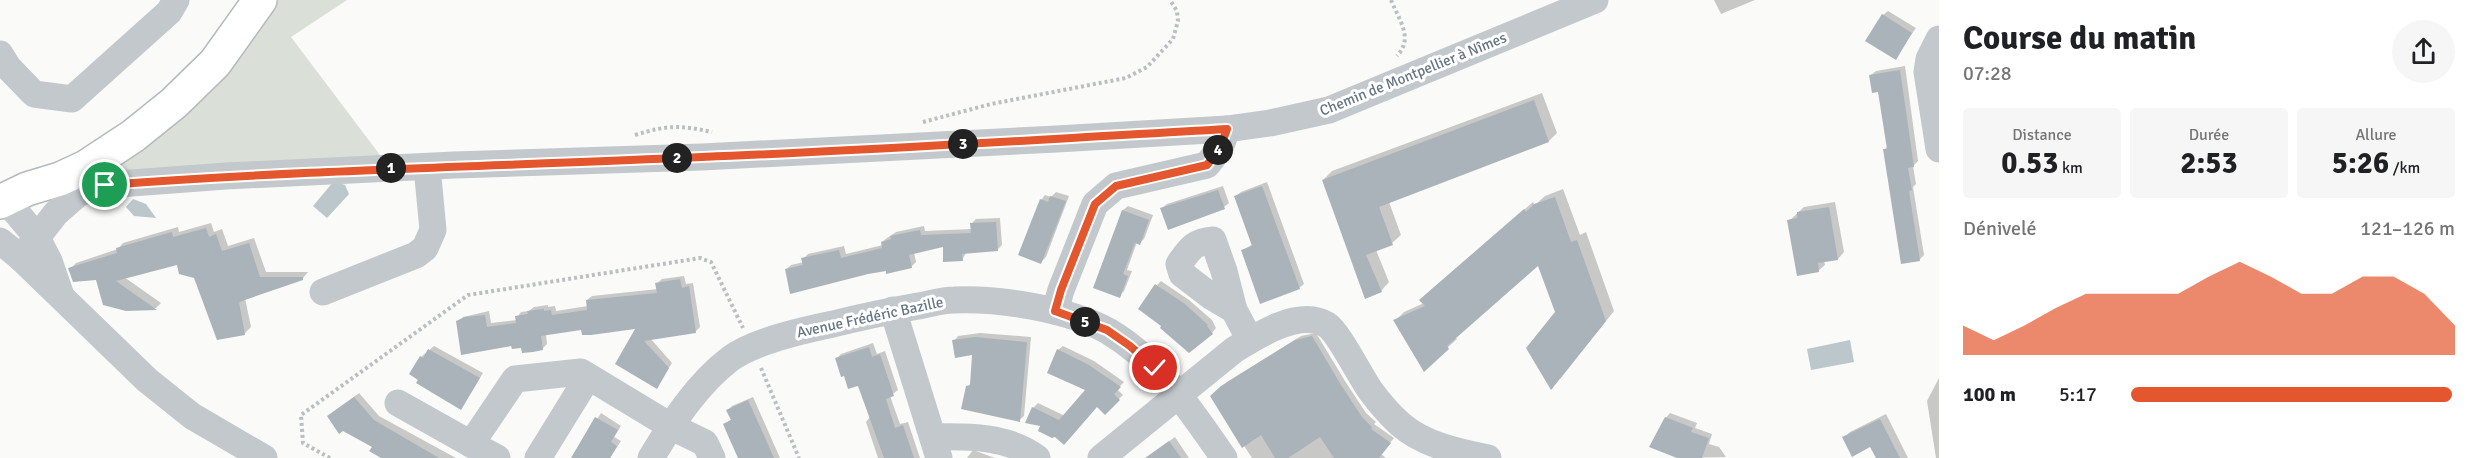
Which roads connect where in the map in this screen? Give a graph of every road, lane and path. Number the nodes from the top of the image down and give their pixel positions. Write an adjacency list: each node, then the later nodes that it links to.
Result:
1 (176, 0): 9 (street)
2 (234, 0): 18 (main road)
3 (260, 0): 18 (main road)
4 (1170, 0): 10 (path)
5 (1391, 0): 8 (path)
6 (1595, 0): 13 (street, Chemin de Montpellier à Nîmes)
7 (1939, 39): 16 (street)
8 (1396, 57)
9 (3, 63)
10 (930, 120): 11 (path); 12 (path)
11 (918, 122)
12 (945, 123)
13 (1227, 129): 17 (street, Chemin de Montpellier à Nîmes); 23 (street)
14 (713, 132): 15 (path)
15 (624, 136)
16 (1939, 148)
17 (427, 167): 19 (street, Chemin de Montpellier à Nîmes); 20 (street)
18 (11, 197): 19 (street)
19 (19, 245): 32 (street)
20 (323, 292)
21 (893, 310): 23 (street, Avenue Frédéric Bazille); 25 (street, Avenue Frédéric Bazille); 31 (street)
22 (1233, 310): 24 (street)
23 (1055, 311): 27 (street, Avenue Frédéric Bazille)
24 (1250, 340): 27 (street); 42 (street)
25 (752, 348): 29 (street, Avenue Frédéric Bazille); 33 (path); 38 (path)
26 (588, 377): 29 (street); 30 (street); 35 (street)
27 (1179, 394): 40 (street); 41 (street, Avenue Frédéric Bazille)
28 (398, 403): 30 (street)
29 (672, 427): 36 (street, Avenue Frédéric Bazille); 37 (street)
30 (471, 444): 34 (street)
31 (936, 448): 39 (street)
32 (264, 458)
33 (330, 458)
34 (497, 458)
35 (538, 458)
36 (651, 458)
37 (712, 458)
38 (799, 458)
39 (1037, 458)
40 (1101, 458)
41 (1224, 458)
42 (1488, 458)

